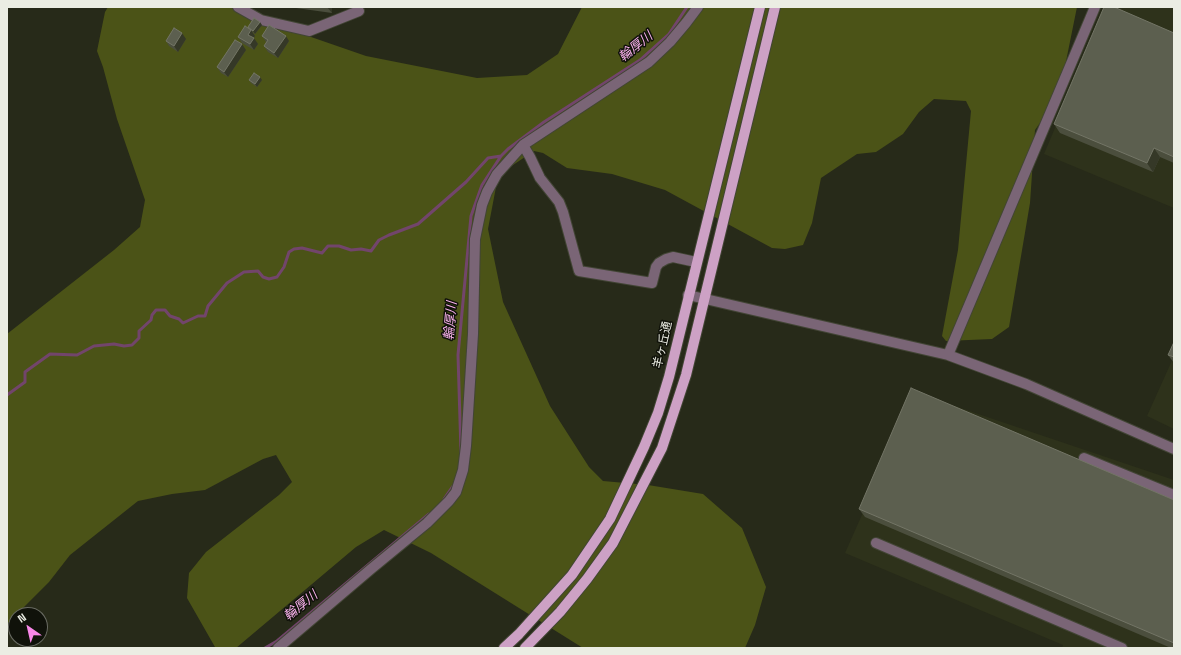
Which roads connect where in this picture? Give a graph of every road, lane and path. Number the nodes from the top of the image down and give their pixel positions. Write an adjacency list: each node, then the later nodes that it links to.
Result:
1 (238, 7): 6 (street)
2 (698, 7): 7 (street)
3 (760, 7): 8 (main road, 羊ヶ丘通)
4 (775, 7): 10 (main road)
5 (1095, 7): 11 (street)
6 (360, 11)
7 (523, 145): 8 (street); 16 (street)
8 (696, 262): 9 (main road, 羊ヶ丘通)
9 (688, 295): 10 (street); 17 (main road, 羊ヶ丘通)
10 (705, 299): 11 (street); 18 (main road)
11 (948, 355): 12 (street)
12 (1174, 449)
13 (1084, 458): 14 (street)
14 (1174, 495)
15 (876, 543): 19 (street)
16 (278, 648)
17 (504, 648)
18 (525, 648)
19 (1122, 648)

